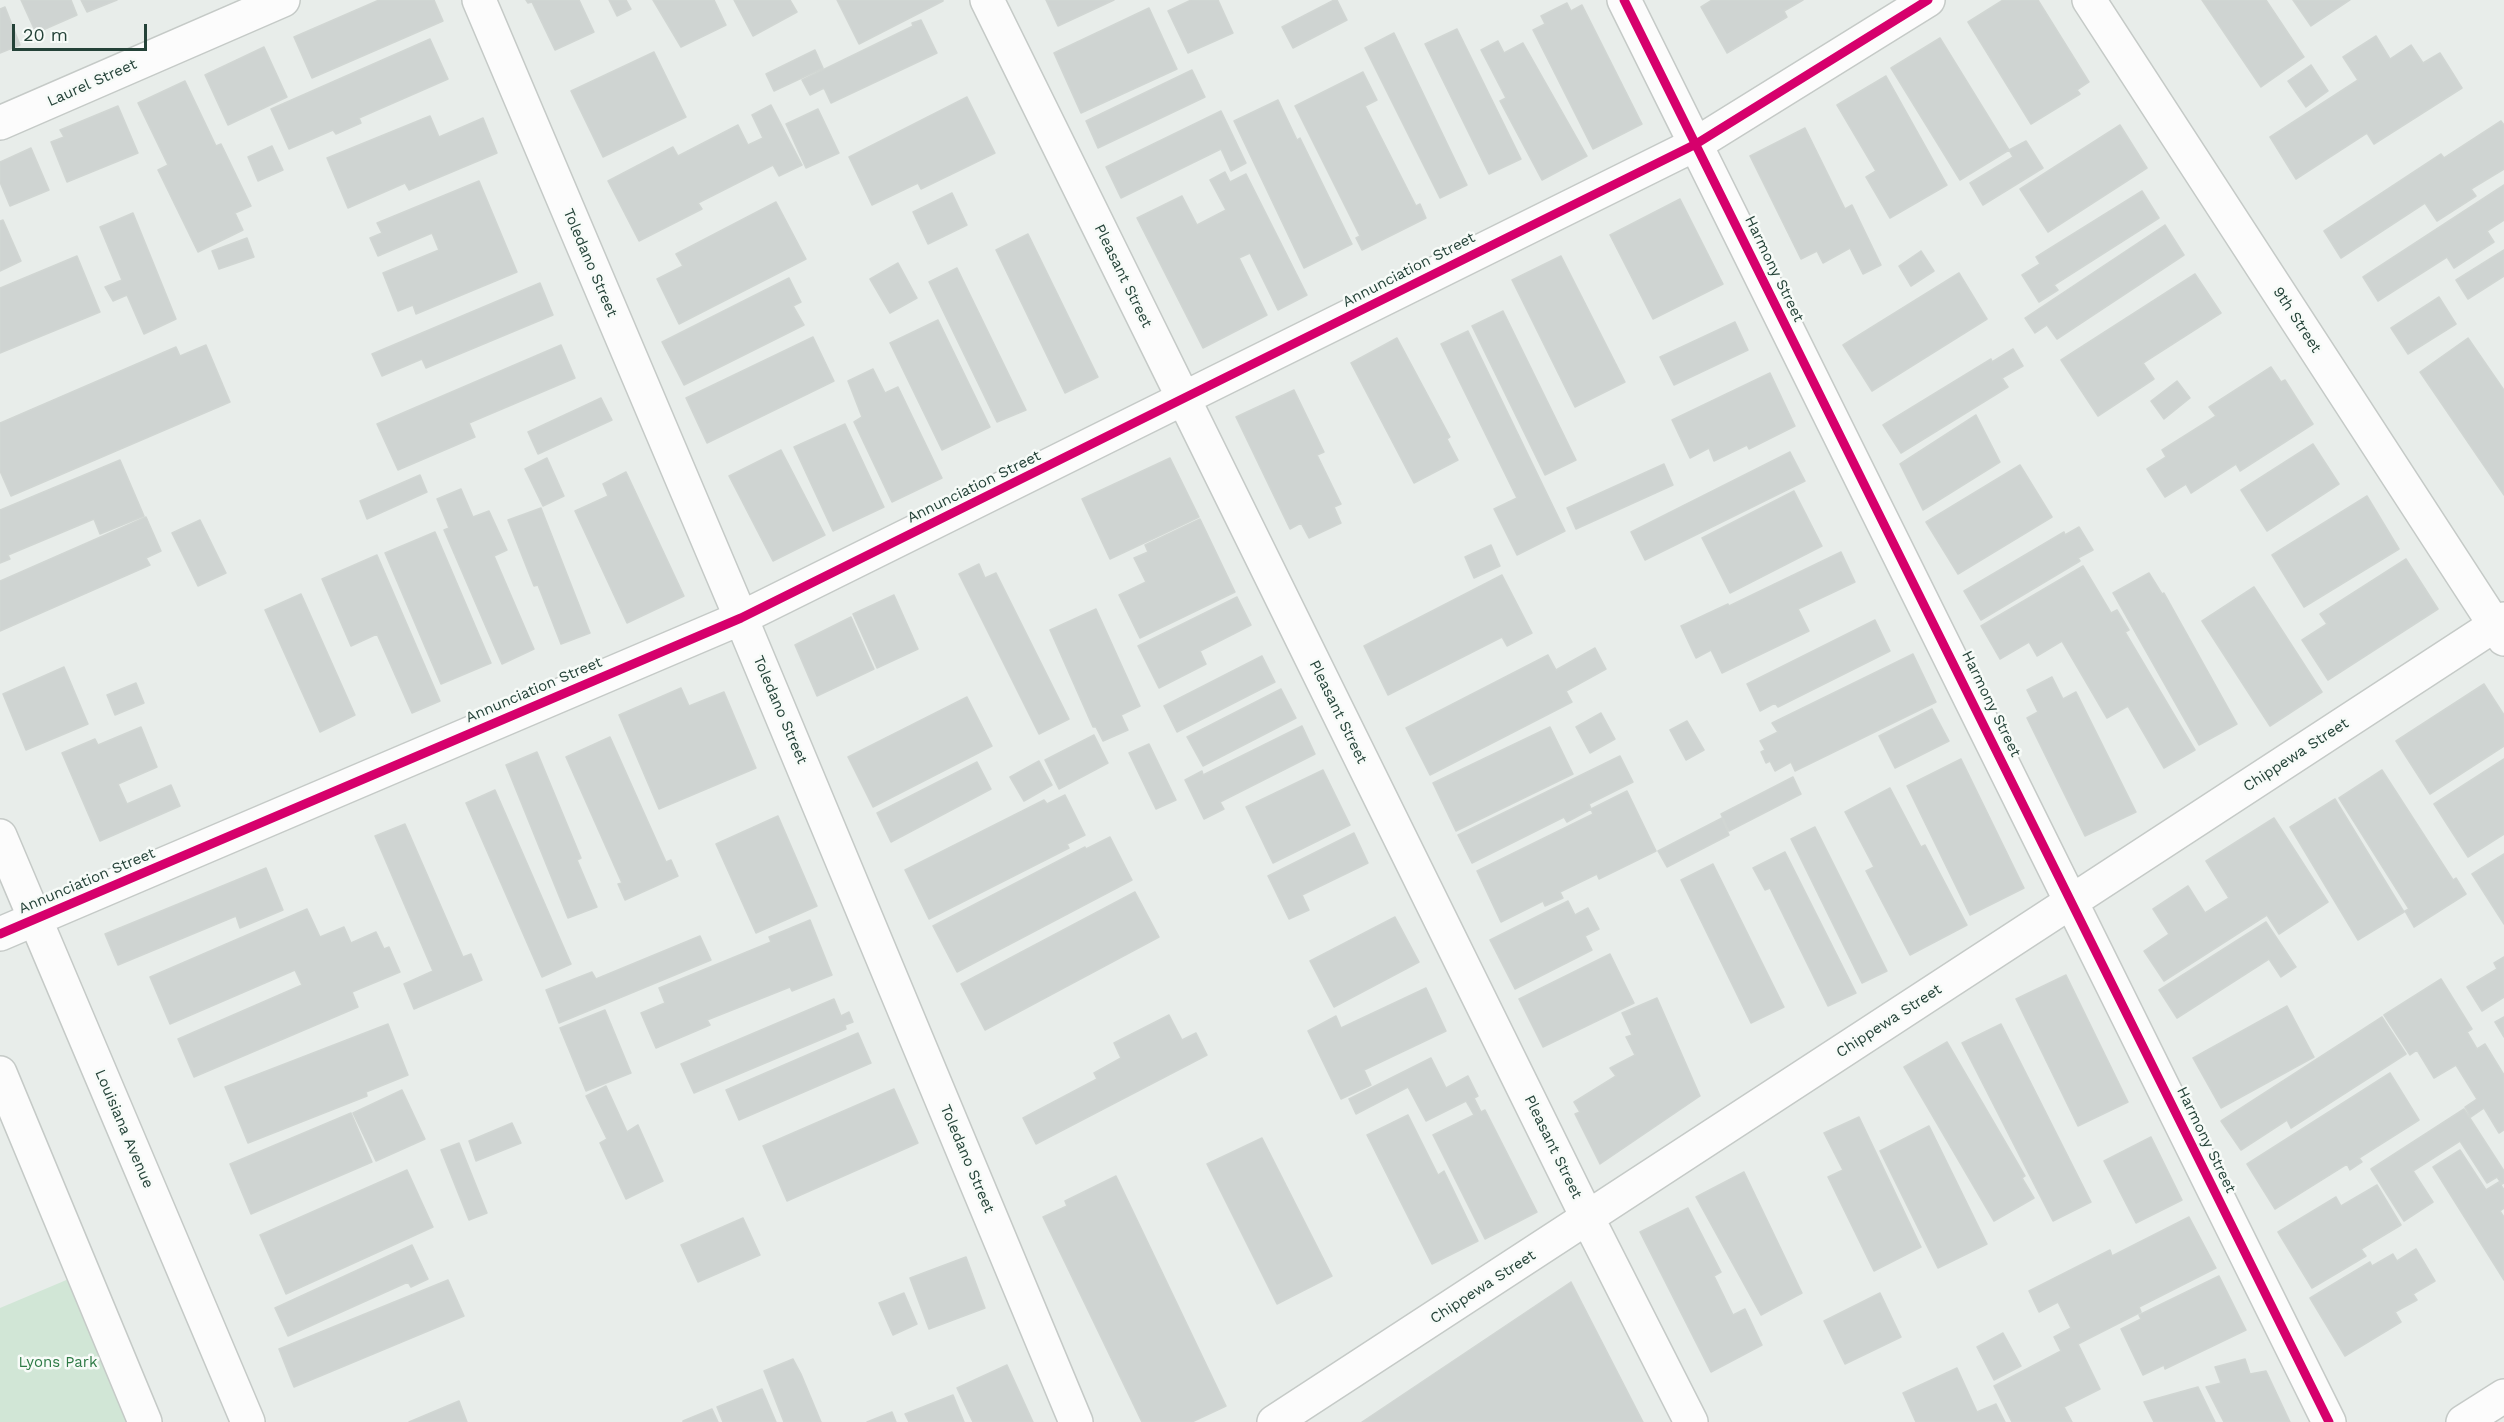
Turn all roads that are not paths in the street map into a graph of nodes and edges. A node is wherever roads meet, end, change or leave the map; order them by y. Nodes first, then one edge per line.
1 (283, 0) edge
2 (479, 0) edge
3 (987, 0) edge
4 (1624, 0) edge
5 (1929, 0) edge
6 (2089, 0) edge
7 (0, 123) edge
8 (1696, 144) junction
9 (1184, 400) junction
10 (741, 618) junction
11 (2501, 628) edge
12 (0, 837) edge
13 (2072, 901) junction
14 (35, 919) junction
15 (0, 934) edge
16 (0, 1073) edge
17 (1588, 1219) junction
18 (2504, 1396) edge
19 (145, 1422) edge
20 (248, 1422) edge
21 (1076, 1422) edge
22 (1274, 1422) edge
23 (1691, 1422) edge
24 (2329, 1422) edge
25 (2463, 1422) edge

1 - 7 street, Laurel Street
2 - 10 street, Toledano Street
3 - 9 street, Pleasant Street
4 - 8 street, Harmony Street
5 - 8 street, Annunciation Street
6 - 11 street, 9th Street
8 - 9 street, Annunciation Street
8 - 13 street, Harmony Street
9 - 10 street, Annunciation Street
9 - 17 street, Pleasant Street
10 - 14 street, Annunciation Street
10 - 21 street, Toledano Street
11 - 13 street, Chippewa Street
12 - 14 street, Louisiana Avenue
13 - 17 street, Chippewa Street
13 - 24 street, Harmony Street
14 - 15 street, Annunciation Street
14 - 20 street, Louisiana Avenue
16 - 19 street
17 - 22 street, Chippewa Street
17 - 23 street, Pleasant Street
18 - 25 street

